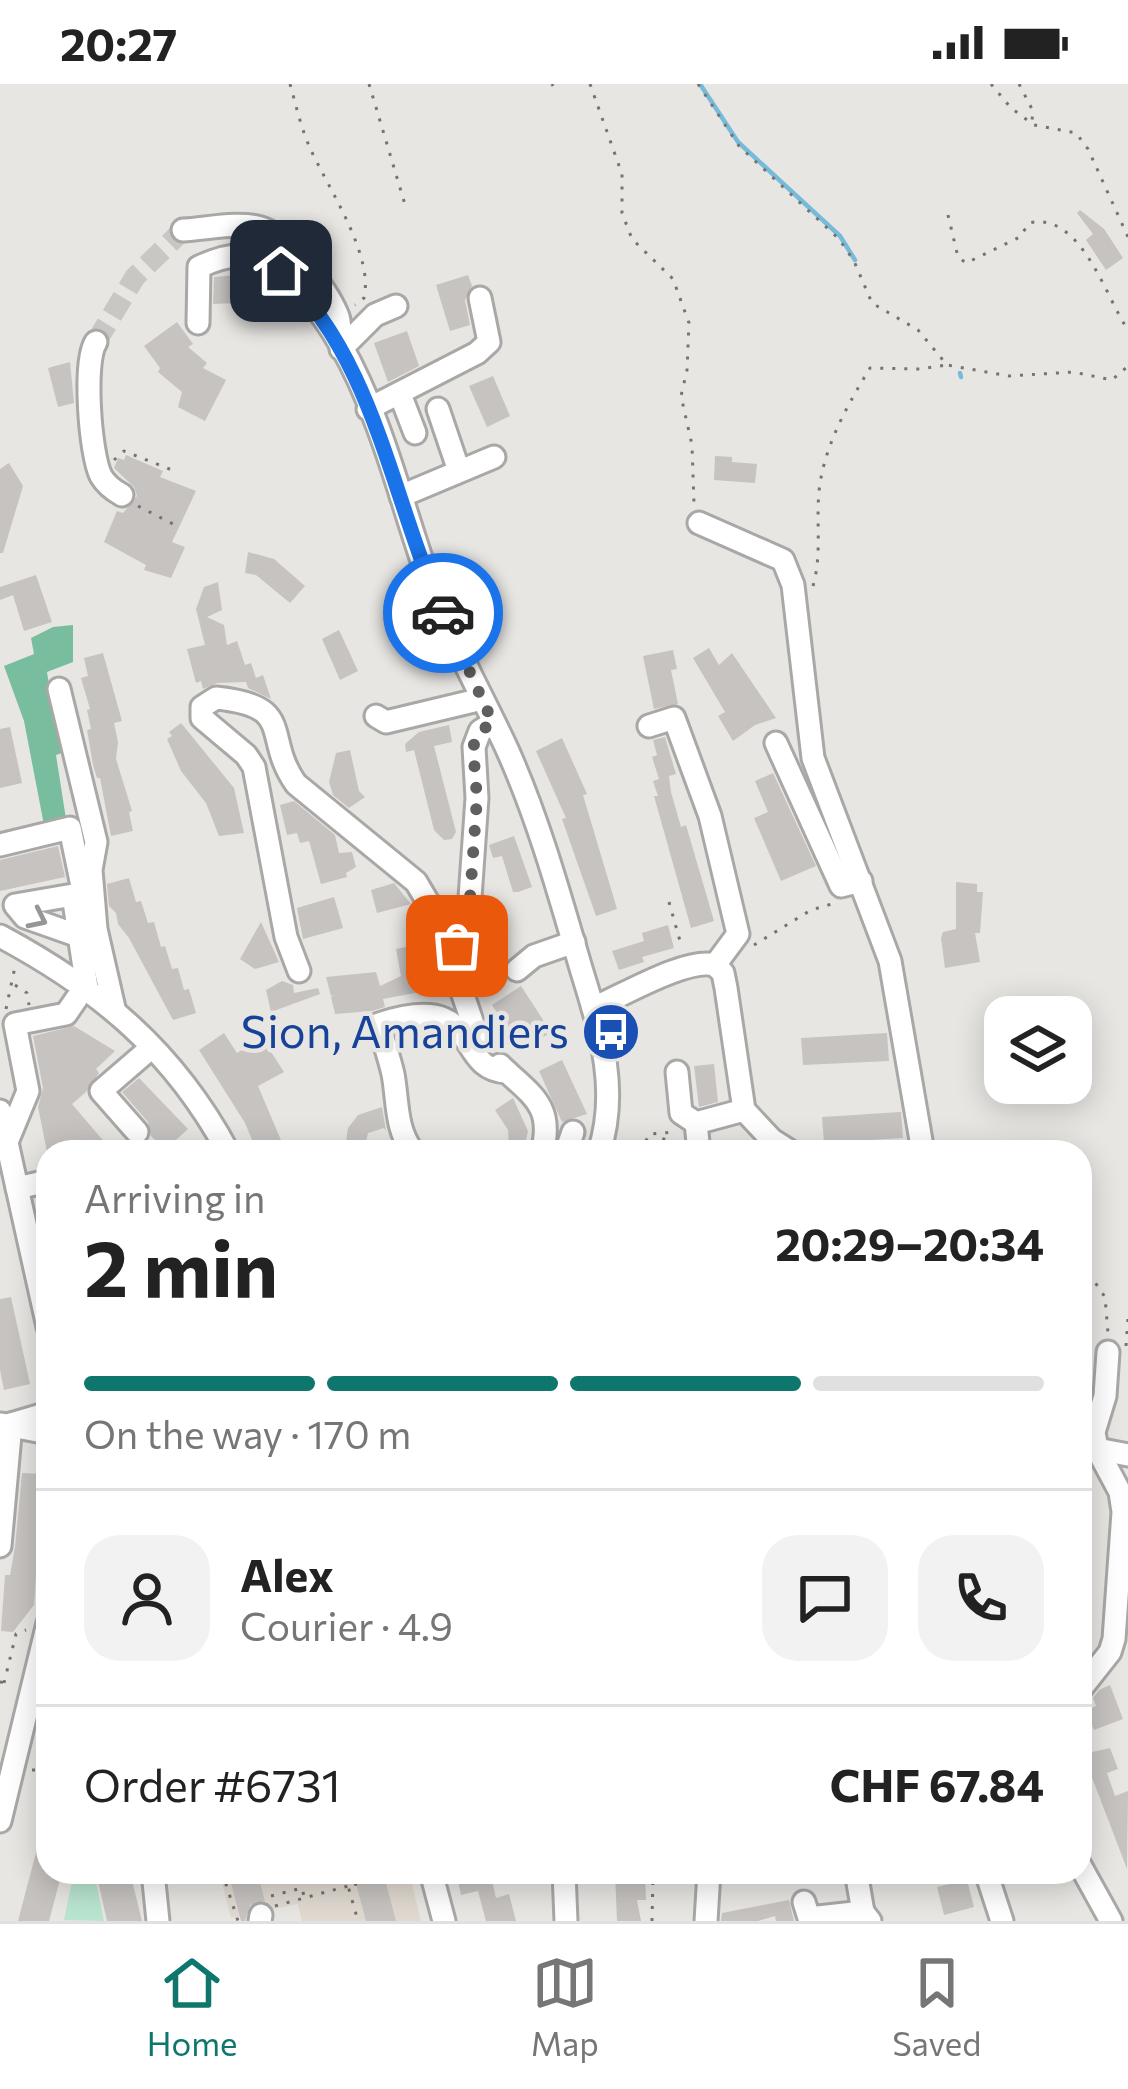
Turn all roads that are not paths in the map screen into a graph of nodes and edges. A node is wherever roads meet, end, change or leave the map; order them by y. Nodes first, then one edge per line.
1 (183, 230) tunnel mouth
2 (480, 298) dead end
3 (396, 306) dead end
4 (198, 323) dead end
5 (96, 342) tunnel mouth
6 (341, 349) junction
7 (400, 394) junction
8 (368, 409) junction
9 (438, 409) dead end
10 (416, 433) dead end
11 (494, 457) dead end
12 (459, 471) junction
13 (122, 495) road end
14 (401, 496) junction
15 (699, 523) road end
16 (58, 689) dead end
17 (482, 699) junction
18 (376, 716) dead end
19 (493, 723) junction
20 (649, 726) dead end
21 (776, 743) dead end
22 (0, 845) edge
23 (860, 880) junction
24 (460, 926) junction
25 (0, 935) edge
26 (76, 935) dead end
27 (574, 942) junction
28 (8, 960) edge
29 (715, 965) junction
30 (299, 970) dead end
31 (518, 970) dead end
32 (94, 998) junction
33 (593, 1008) junction
34 (152, 1047) junction
35 (507, 1072) junction
36 (677, 1072) dead end
37 (744, 1110) junction
38 (0, 1111) edge
39 (137, 1132) dead end
40 (697, 1135) edge
41 (220, 1140) edge
42 (404, 1140) edge
43 (543, 1140) edge
44 (603, 1140) edge
45 (772, 1140) edge
46 (921, 1140) edge
47 (7, 1142) junction
48 (36, 1187) edge
49 (18, 1191) junction
50 (36, 1272) edge
51 (1108, 1352) road end
52 (36, 1416) edge
53 (6, 1424) edge
54 (36, 1430) edge
55 (1097, 1449) junction
56 (1128, 1455) edge
57 (0, 1546) edge
58 (1114, 1639) junction
59 (1128, 1663) edge
60 (1092, 1675) edge
61 (36, 1686) edge
62 (0, 1821) edge
63 (154, 1884) edge
64 (434, 1884) edge
65 (564, 1884) edge
66 (708, 1884) edge
67 (859, 1884) edge
68 (990, 1884) edge
69 (1091, 1884) edge
70 (804, 1901) dead end
71 (867, 1916) edge
72 (158, 1921) edge
73 (444, 1921) edge
74 (566, 1921) edge
75 (706, 1921) edge
76 (1002, 1921) edge
77 (1111, 1921) edge

1 - 6 street
2 - 7 street
3 - 6 street
4 - 6 street
5 - 13 street
6 - 8 street
7 - 8 street
7 - 10 street
8 - 14 street
9 - 12 street
11 - 12 street
12 - 14 street
14 - 17 street
15 - 23 street
16 - 32 street
17 - 18 street
17 - 19 street
19 - 24 street
19 - 27 street
20 - 29 street
21 - 23 street
22 - 32 street
23 - 46 street
24 - 30 street
24 - 35 street
32 -> 25 street
26 - 32 street
27 - 31 street
27 - 33 street
28 - 32 street
29 - 33 street
29 - 37 street
32 - 34 street
32 - 47 street
33 - 44 street
34 - 39 street
34 - 41 street
35 - 42 street
35 - 43 street
36 - 40 street
37 - 40 street
37 - 45 street
38 - 47 street
47 - 49 street
48 - 49 street
49 - 50 street
51 - 55 street
52 - 53 street
53 - 54 street
53 - 57 street
55 - 56 street
55 - 58 street
58 - 59 street
58 - 60 street
61 - 62 street
63 - 72 street
64 - 73 street
65 - 74 street
66 - 75 street
67 - 71 street
68 - 76 street
69 - 77 street
70 - 71 street

